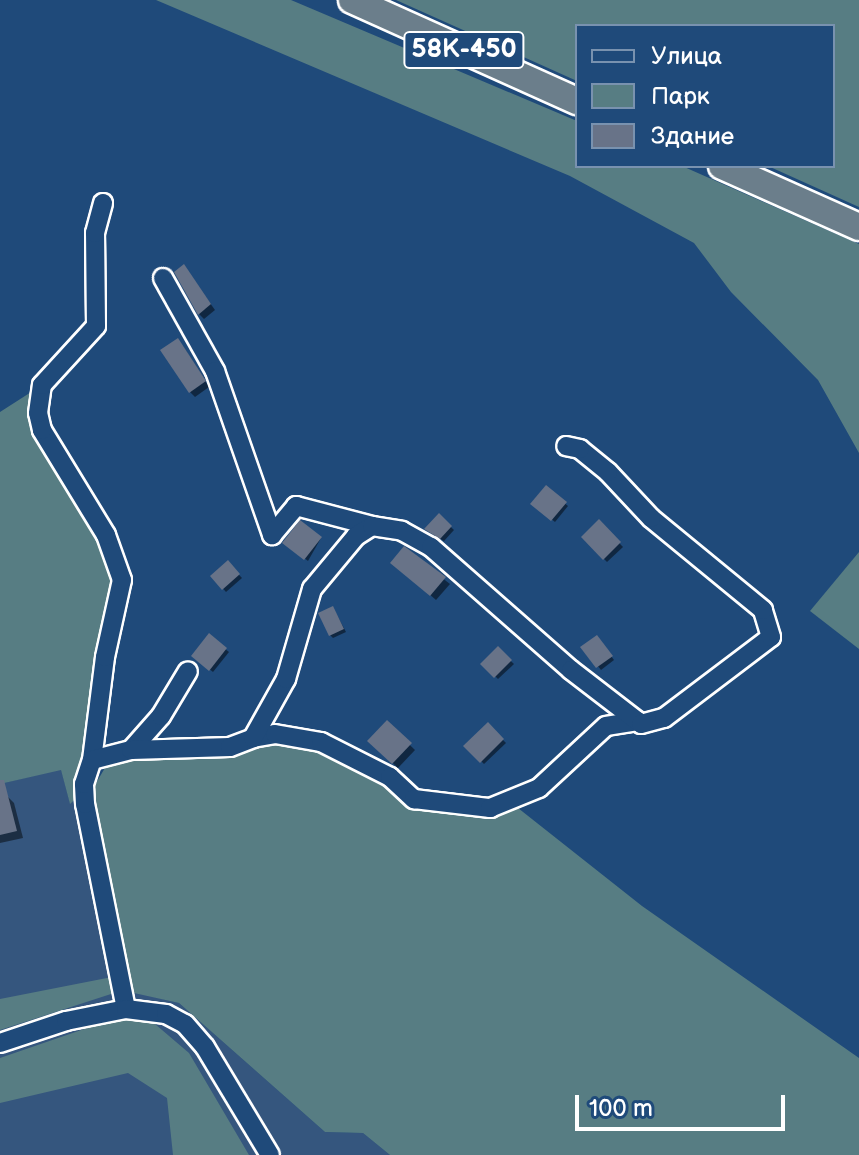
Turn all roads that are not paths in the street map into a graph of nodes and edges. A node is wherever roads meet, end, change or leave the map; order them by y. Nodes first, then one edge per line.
1 (352, 0) edge
2 (575, 100) edge
3 (726, 168) edge
4 (103, 203) dead end
5 (859, 227) edge
6 (163, 278) dead end
7 (566, 446) dead end
8 (372, 526) junction
9 (188, 671) dead end
10 (638, 721) junction
11 (253, 738) junction
12 (131, 750) junction
13 (92, 760) junction
14 (126, 1009) junction
15 (0, 1043) edge
16 (270, 1155) edge

1 - 2 highway, 58К-450
3 - 5 highway
4 - 13 street
6 - 8 street
7 - 10 street
8 - 10 street
8 - 11 street
9 - 12 street
10 - 11 street
11 - 12 street
12 - 13 street
13 - 14 street
14 - 15 street
14 - 16 street

